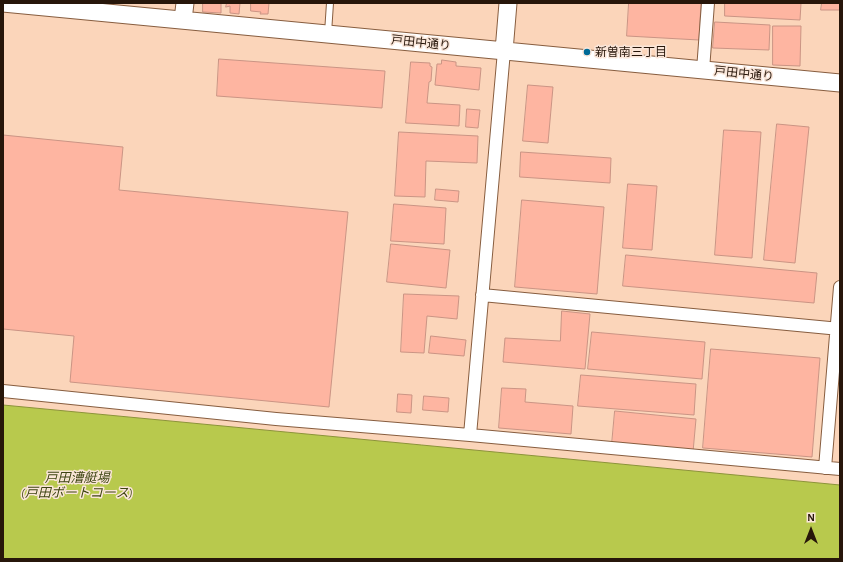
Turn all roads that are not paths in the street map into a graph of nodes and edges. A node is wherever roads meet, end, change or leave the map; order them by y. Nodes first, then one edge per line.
1 (3, 3) edge
2 (184, 3) edge
3 (330, 3) edge
4 (508, 3) edge
5 (708, 3) edge
6 (183, 20) junction
7 (328, 34) junction
8 (504, 51) junction
9 (703, 70) junction
10 (840, 83) edge
11 (840, 287) edge
12 (482, 295) junction
13 (838, 329) edge
14 (3, 391) edge
15 (470, 435) junction
16 (825, 468) junction
17 (840, 469) edge

1 - 6 street, 戸田中通り
2 - 6 street
3 - 7 lane
4 - 8 street
5 - 9 street
6 - 7 street, 戸田中通り
7 - 8 street, 戸田中通り
8 - 9 street, 戸田中通り
8 - 12 street
9 - 10 street, 戸田中通り
11 - 13 street
12 - 13 street
12 - 15 street
13 - 16 street
14 - 15 street
15 - 16 street
16 - 17 street

